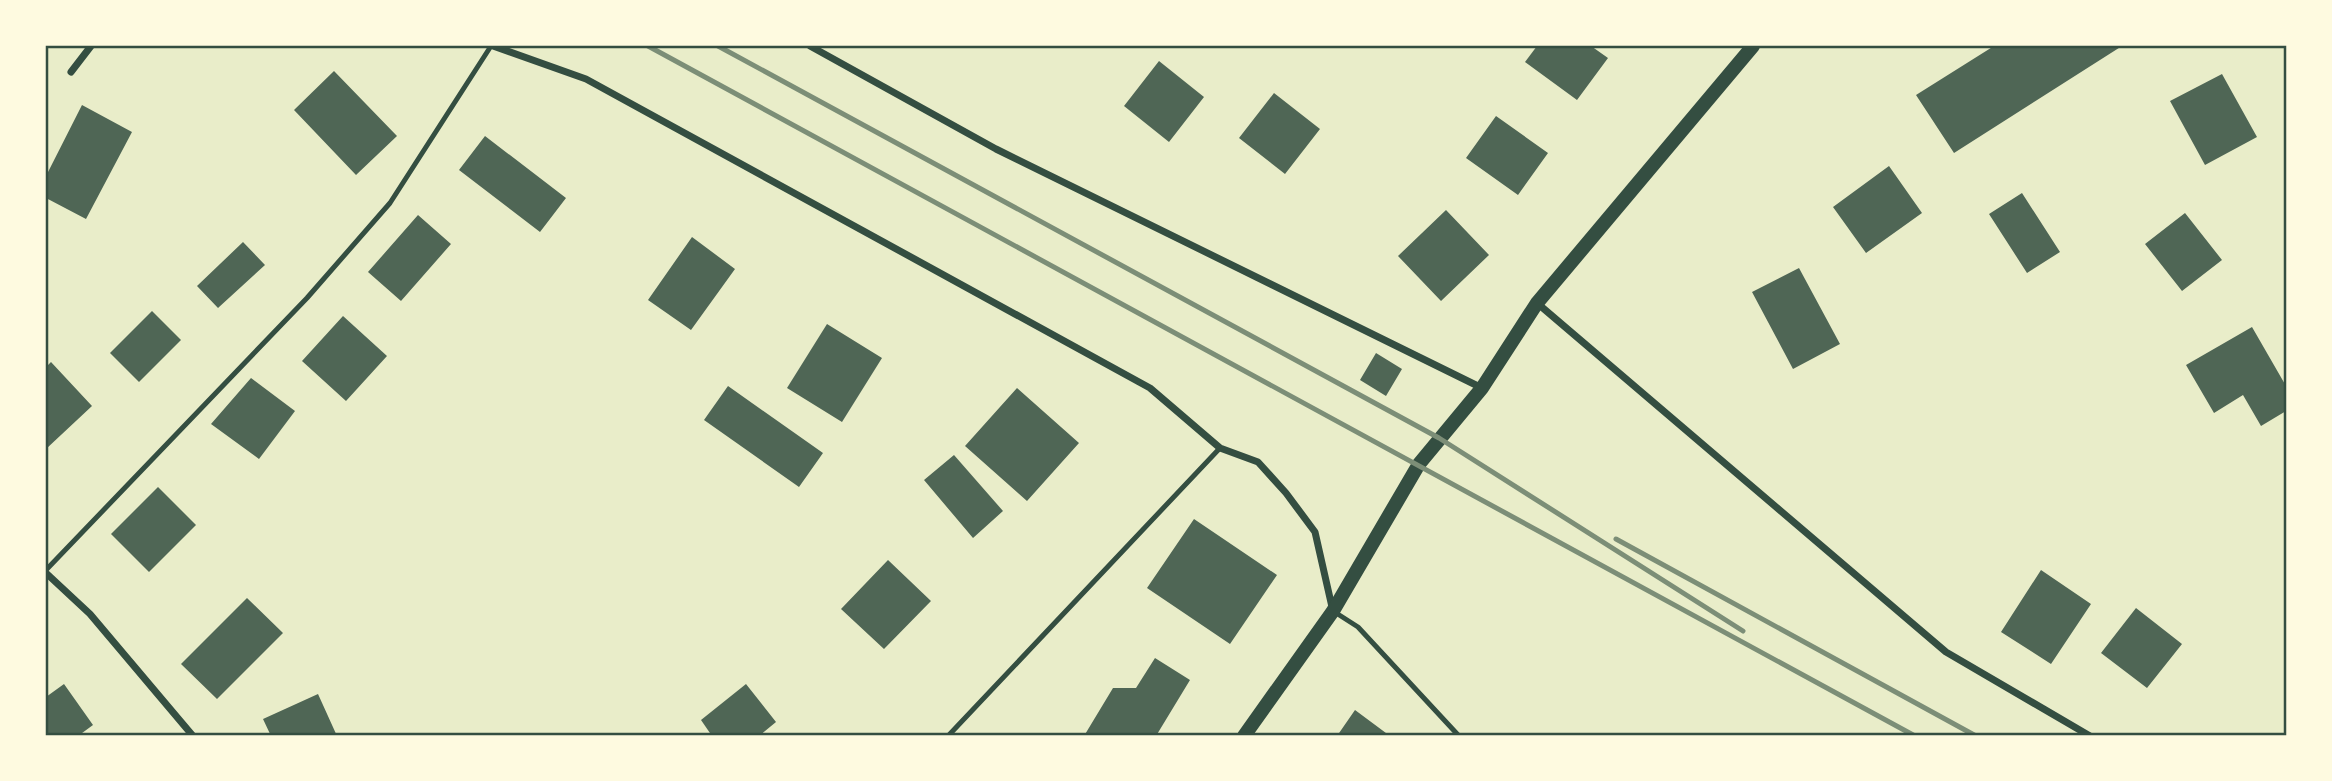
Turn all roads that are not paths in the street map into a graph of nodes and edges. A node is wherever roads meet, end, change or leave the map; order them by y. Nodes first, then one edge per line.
1 (90, 46) edge
2 (492, 46) edge
3 (810, 46) edge
4 (1753, 46) edge
5 (71, 72) dead end
6 (1537, 303) junction
7 (1482, 388) junction
8 (1220, 447) junction
9 (46, 571) edge
10 (1333, 611) junction
11 (192, 736) edge
12 (948, 736) edge
13 (1244, 736) edge
14 (1459, 736) edge
15 (2090, 736) edge

1 - 5 street
2 - 8 street
2 - 9 lane
3 - 7 street
4 - 6 main road
6 - 7 main road
6 - 15 street
7 - 10 main road
8 - 10 street
8 - 12 lane
9 - 11 street
10 - 13 main road
10 - 14 lane

